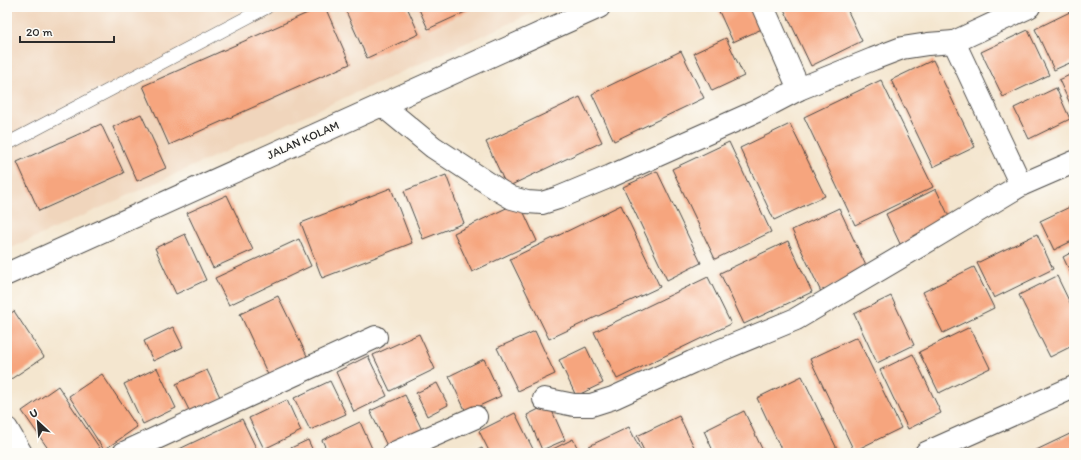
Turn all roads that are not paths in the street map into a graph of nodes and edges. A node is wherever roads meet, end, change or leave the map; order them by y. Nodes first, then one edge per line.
1 (267, 7) edge
2 (599, 7) edge
3 (763, 7) edge
4 (1029, 7) edge
5 (954, 42) junction
6 (800, 89) junction
7 (382, 105) junction
8 (7, 144) edge
9 (1074, 162) edge
10 (1021, 185) junction
11 (7, 274) edge
12 (376, 337) dead end
13 (1074, 387) edge
14 (544, 399) dead end
15 (476, 416) dead end
16 (7, 429) edge
17 (22, 453) edge
18 (124, 453) edge
19 (394, 453) edge
20 (926, 453) edge

1 - 8 lane
2 - 7 street, JALAN KOLAM
3 - 6 street
4 - 5 street
5 - 6 street
5 - 10 street
6 - 7 street
7 - 11 street, JALAN KOLAM
9 - 10 street
10 - 14 street
12 - 18 street
13 - 20 street
15 - 19 street
16 - 17 street

